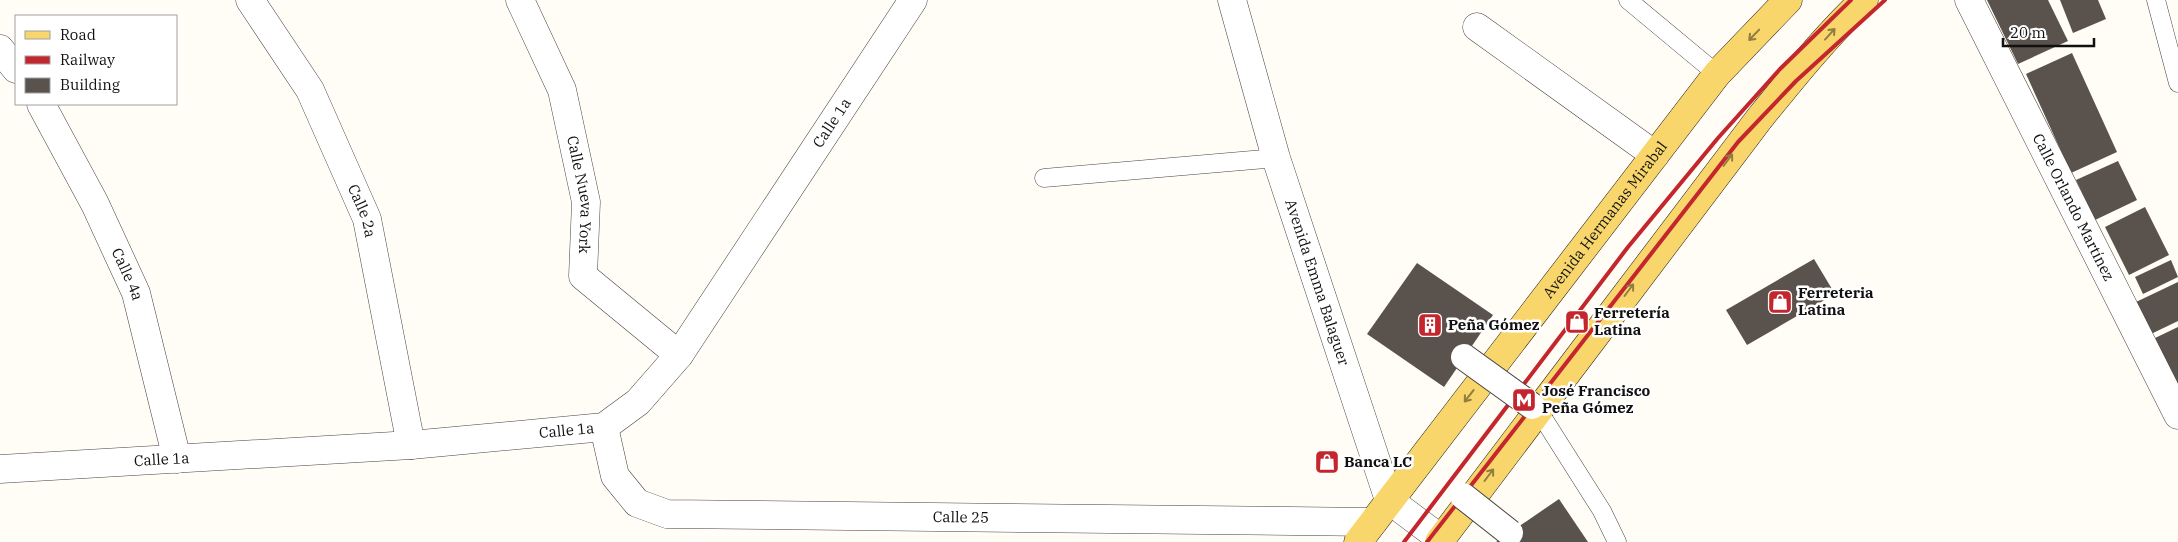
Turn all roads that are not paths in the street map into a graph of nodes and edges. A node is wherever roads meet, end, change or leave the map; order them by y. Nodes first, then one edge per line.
1 (250, 0) edge
2 (520, 0) edge
3 (913, 0) edge
4 (1232, 0) edge
5 (1628, 0) edge
6 (1788, 0) edge
7 (1864, 0) edge
8 (1969, 0) edge
9 (2156, 0) edge
10 (1477, 27) dead end
11 (0, 49) edge
12 (15, 68) edge
13 (1717, 74) junction
14 (2178, 83) edge
15 (42, 105) edge
16 (1655, 156) junction
17 (1276, 158) junction
18 (1044, 178) dead end
19 (679, 355) junction
20 (1464, 357) dead end
21 (1535, 408) junction
22 (2178, 415) edge
23 (604, 427) junction
24 (411, 445) junction
25 (176, 459) junction
26 (0, 469) edge
27 (1463, 496) dead end
28 (1389, 500) junction
29 (1365, 532) edge
30 (1510, 533) dead end
31 (1440, 540) edge
32 (1617, 542) edge

1 - 24 street, Calle 2a
2 - 19 street, Calle Nueva York
3 - 19 street, Calle 1a
4 - 17 street, Avenida Emma Balaguer
5 - 13 lane
6 -> 13 main road, Avenida Hermanas Mirabal
21 -> 7 main road
8 - 22 street, Calle Orlando Martínez
9 - 14 lane
10 - 16 street
11 - 12 street
13 - 16 main road, Avenida Hermanas Mirabal
15 - 25 street, Calle 4a
16 -> 28 main road, Avenida Hermanas Mirabal
17 - 18 lane
17 - 28 street, Avenida Emma Balaguer
19 - 23 street, Calle 1a
20 - 21 street, bridge
31 -> 21 main road
21 - 32 lane
23 - 24 street, Calle 1a
23 - 29 street, Calle 25
24 - 25 street, Calle 1a
25 - 26 street, Calle 1a
27 - 30 street, bridge
28 - 29 main road, Avenida Hermanas Mirabal
28 - 31 street

